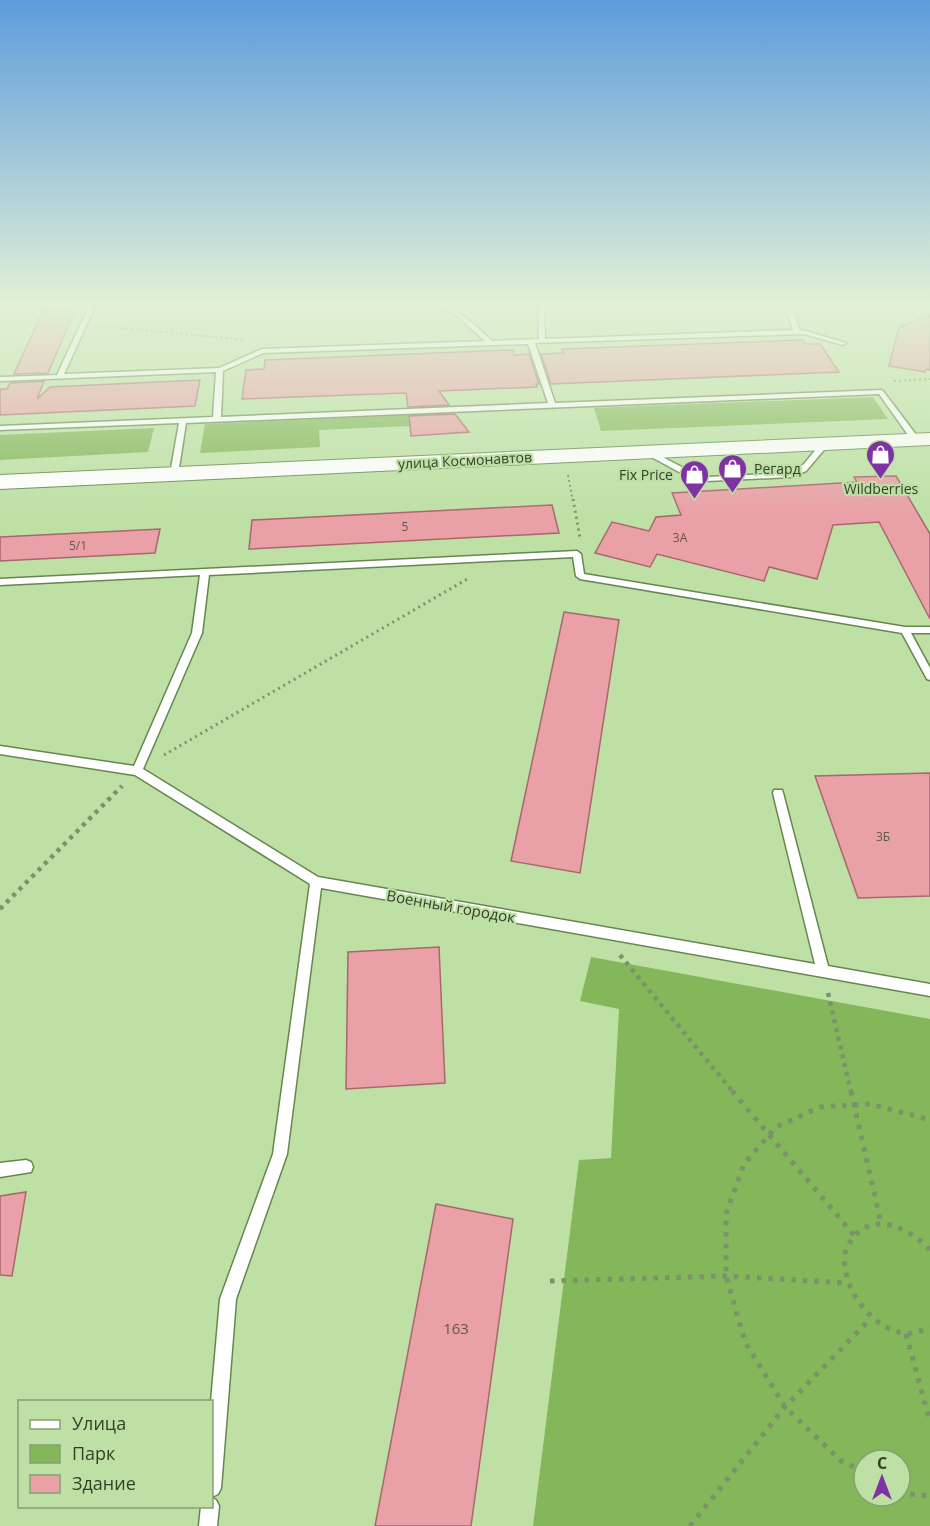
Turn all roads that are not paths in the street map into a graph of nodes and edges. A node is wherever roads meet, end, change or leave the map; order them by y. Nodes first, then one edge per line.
1 (61, 373) edge
2 (134, 373) edge
3 (220, 373) edge
4 (542, 373) edge
5 (60, 376) junction
6 (0, 379) edge
7 (552, 404) junction
8 (217, 419) junction
9 (183, 420) junction
10 (0, 428) edge
11 (923, 439) edge
12 (825, 444) junction
13 (645, 452) junction
14 (174, 474) junction
15 (0, 482) edge
16 (205, 572) junction
17 (0, 582) edge
18 (905, 630) junction
19 (930, 630) edge
20 (930, 677) edge
21 (0, 750) edge
22 (137, 771) junction
23 (778, 793) dead end
24 (316, 882) junction
25 (824, 971) junction
26 (930, 990) edge
27 (26, 1167) dead end
28 (0, 1170) edge
29 (213, 1476) edge
30 (210, 1508) edge
31 (208, 1526) edge

1 - 5 lane
2 - 5 lane
3 - 8 lane
4 - 7 lane
5 - 6 lane
7 - 8 lane
7 - 11 lane
8 - 9 lane
9 - 10 lane
9 - 14 lane
11 - 12 main road, улица Космонавтов
12 - 13 main road, улица Космонавтов
12 - 13 lane
13 - 14 main road, улица Космонавтов
14 - 15 main road, улица Космонавтов
16 - 17 lane
16 - 18 lane
16 - 22 lane
18 - 19 lane
18 - 20 lane
21 - 22 lane, Военный городок
22 - 24 lane, Военный городок
23 - 25 lane
24 - 25 lane, Военный городок
24 - 29 lane
25 - 26 lane, Военный городок
27 - 28 lane
30 - 31 lane

